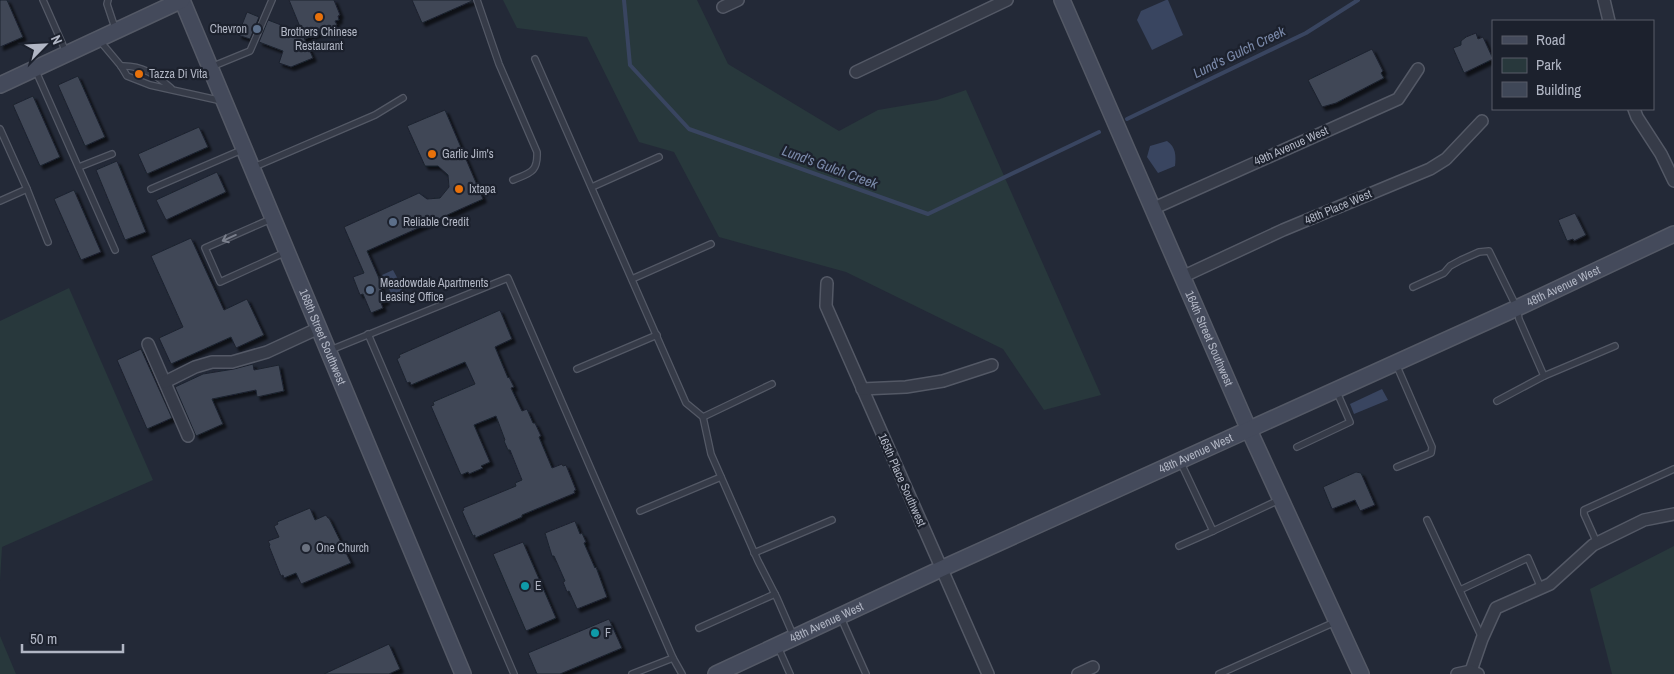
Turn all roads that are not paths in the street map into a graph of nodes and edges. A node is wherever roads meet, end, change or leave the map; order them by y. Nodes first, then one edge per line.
1 (43, 0) edge
2 (108, 0) edge
3 (182, 0) edge
4 (272, 0) edge
5 (477, 0) edge
6 (738, 0) edge
7 (1007, 0) edge
8 (1062, 0) edge
9 (1604, 0) edge
10 (723, 7) dead end
11 (1609, 20) edge
12 (116, 31) junction
13 (99, 39) junction
14 (67, 54) junction
15 (535, 59) dead end
16 (121, 66) junction
17 (210, 68) junction
18 (35, 69) junction
19 (1418, 69) dead end
20 (856, 72) dead end
21 (0, 85) edge
22 (173, 90) junction
23 (404, 98) dead end
24 (224, 101) junction
25 (1634, 110) edge
26 (1482, 121) dead end
27 (0, 129) edge
28 (244, 149) junction
29 (112, 154) dead end
30 (659, 158) dead end
31 (78, 168) junction
32 (252, 168) junction
33 (513, 180) dead end
34 (1674, 181) edge
35 (592, 187) junction
36 (27, 189) junction
37 (150, 189) dead end
38 (0, 201) edge
39 (1152, 209) junction
40 (273, 218) junction
41 (1674, 234) edge
42 (48, 242) dead end
43 (711, 244) dead end
44 (115, 250) dead end
45 (287, 252) junction
46 (1182, 277) junction
47 (632, 280) junction
48 (827, 283) dead end
49 (1413, 287) dead end
50 (1517, 308) junction
51 (319, 328) junction
52 (368, 334) junction
53 (657, 335) junction
54 (148, 344) dead end
55 (1615, 346) dead end
56 (328, 350) junction
57 (1395, 362) junction
58 (992, 365) dead end
59 (577, 369) dead end
60 (1544, 376) junction
61 (165, 382) junction
62 (772, 384) dead end
63 (862, 389) junction
64 (1336, 390) junction
65 (1497, 401) dead end
66 (703, 417) junction
67 (1249, 430) junction
68 (188, 436) dead end
69 (1297, 447) dead end
70 (1180, 461) junction
71 (1397, 468) dead end
72 (1674, 469) edge
73 (721, 477) junction
74 (1281, 499) junction
75 (640, 511) dead end
76 (1674, 514) edge
77 (832, 520) dead end
78 (1427, 520) dead end
79 (1213, 531) junction
80 (1597, 543) junction
81 (1179, 546) dead end
82 (754, 553) junction
83 (943, 568) junction
84 (1541, 588) junction
85 (1460, 590) junction
86 (775, 594) junction
87 (840, 616) junction
88 (1337, 622) junction
89 (699, 628) dead end
90 (794, 637) junction
91 (1482, 639) junction
92 (777, 645) junction
93 (673, 658) junction
94 (1093, 667) dead end
95 (1475, 673) edge
96 (463, 674) edge
97 (514, 674) edge
98 (632, 674) edge
99 (682, 674) edge
100 (716, 674) edge
101 (790, 674) edge
102 (866, 674) edge
103 (988, 674) edge
104 (1078, 674) edge
105 (1219, 674) edge
106 (1361, 674) edge
107 (1457, 674) edge

1 - 14 lane
2 - 12 lane
3 - 12 street
3 - 17 street, 168th Street Southwest
4 - 17 lane
5 - 33 lane
6 - 10 street
7 - 20 street
8 - 39 street, 164th Street Southwest
9 - 11 street
12 - 13 street
13 - 14 street
13 - 16 lane
14 - 18 street
15 - 35 lane
16 - 22 lane
16 - 22 lane
17 - 24 street, 168th Street Southwest
18 - 21 street
18 - 31 lane
19 - 39 street, 49th Avenue West
22 - 24 lane
23 - 32 lane
24 - 28 street, 168th Street Southwest
25 - 34 street
26 - 46 street, 48th Place West
27 - 36 lane
28 - 32 street, 168th Street Southwest
28 - 37 lane
29 - 31 lane
30 - 35 lane
31 - 44 lane
32 - 40 street, 168th Street Southwest
35 - 47 lane
36 - 38 lane
36 - 42 lane
39 - 46 street, 164th Street Southwest
40 - 45 street, 168th Street Southwest
40 -> 45 lane
41 - 50 street, 48th Avenue West
43 - 47 lane
45 - 51 street, 168th Street Southwest
46 - 67 street, 164th Street Southwest
47 - 53 lane
48 - 63 street, 165th Place Southwest
49 - 50 lane
50 - 57 street, 48th Avenue West
50 - 60 lane
51 - 56 street, 168th Street Southwest
51 - 61 street
52 - 56 lane
52 - 93 lane
52 - 97 lane
53 - 59 lane
53 - 66 lane
54 - 61 street
55 - 60 lane
56 - 96 street, 168th Street Southwest
57 - 64 street, 48th Avenue West
57 - 71 lane
58 - 63 street
60 - 65 lane
61 - 68 street
62 - 66 lane
63 - 83 street, 165th Place Southwest
64 - 67 street, 48th Avenue West
64 - 69 lane
66 - 73 lane
67 - 70 street, 48th Avenue West
67 - 74 street, 164th Street Southwest
70 - 79 lane
70 - 83 street, 48th Avenue West
72 - 80 lane
73 - 75 lane
73 - 82 lane
74 - 79 lane
74 - 88 street, 164th Street Southwest
76 - 80 street
77 - 82 lane
78 - 85 lane
79 - 81 lane
80 - 84 street
82 - 86 lane
83 - 87 street, 48th Avenue West
83 - 103 street, 165th Place Southwest
84 - 85 lane
84 - 91 street
85 - 91 lane
86 - 89 lane
86 - 90 lane
87 - 90 street, 48th Avenue West
87 - 102 lane
88 - 105 lane
88 - 106 street, 164th Street Southwest
90 - 92 street, 48th Avenue West
91 - 95 street
92 - 100 street, 48th Avenue West
92 - 101 lane
93 - 98 lane
93 - 99 lane
94 - 104 street
95 - 107 street

